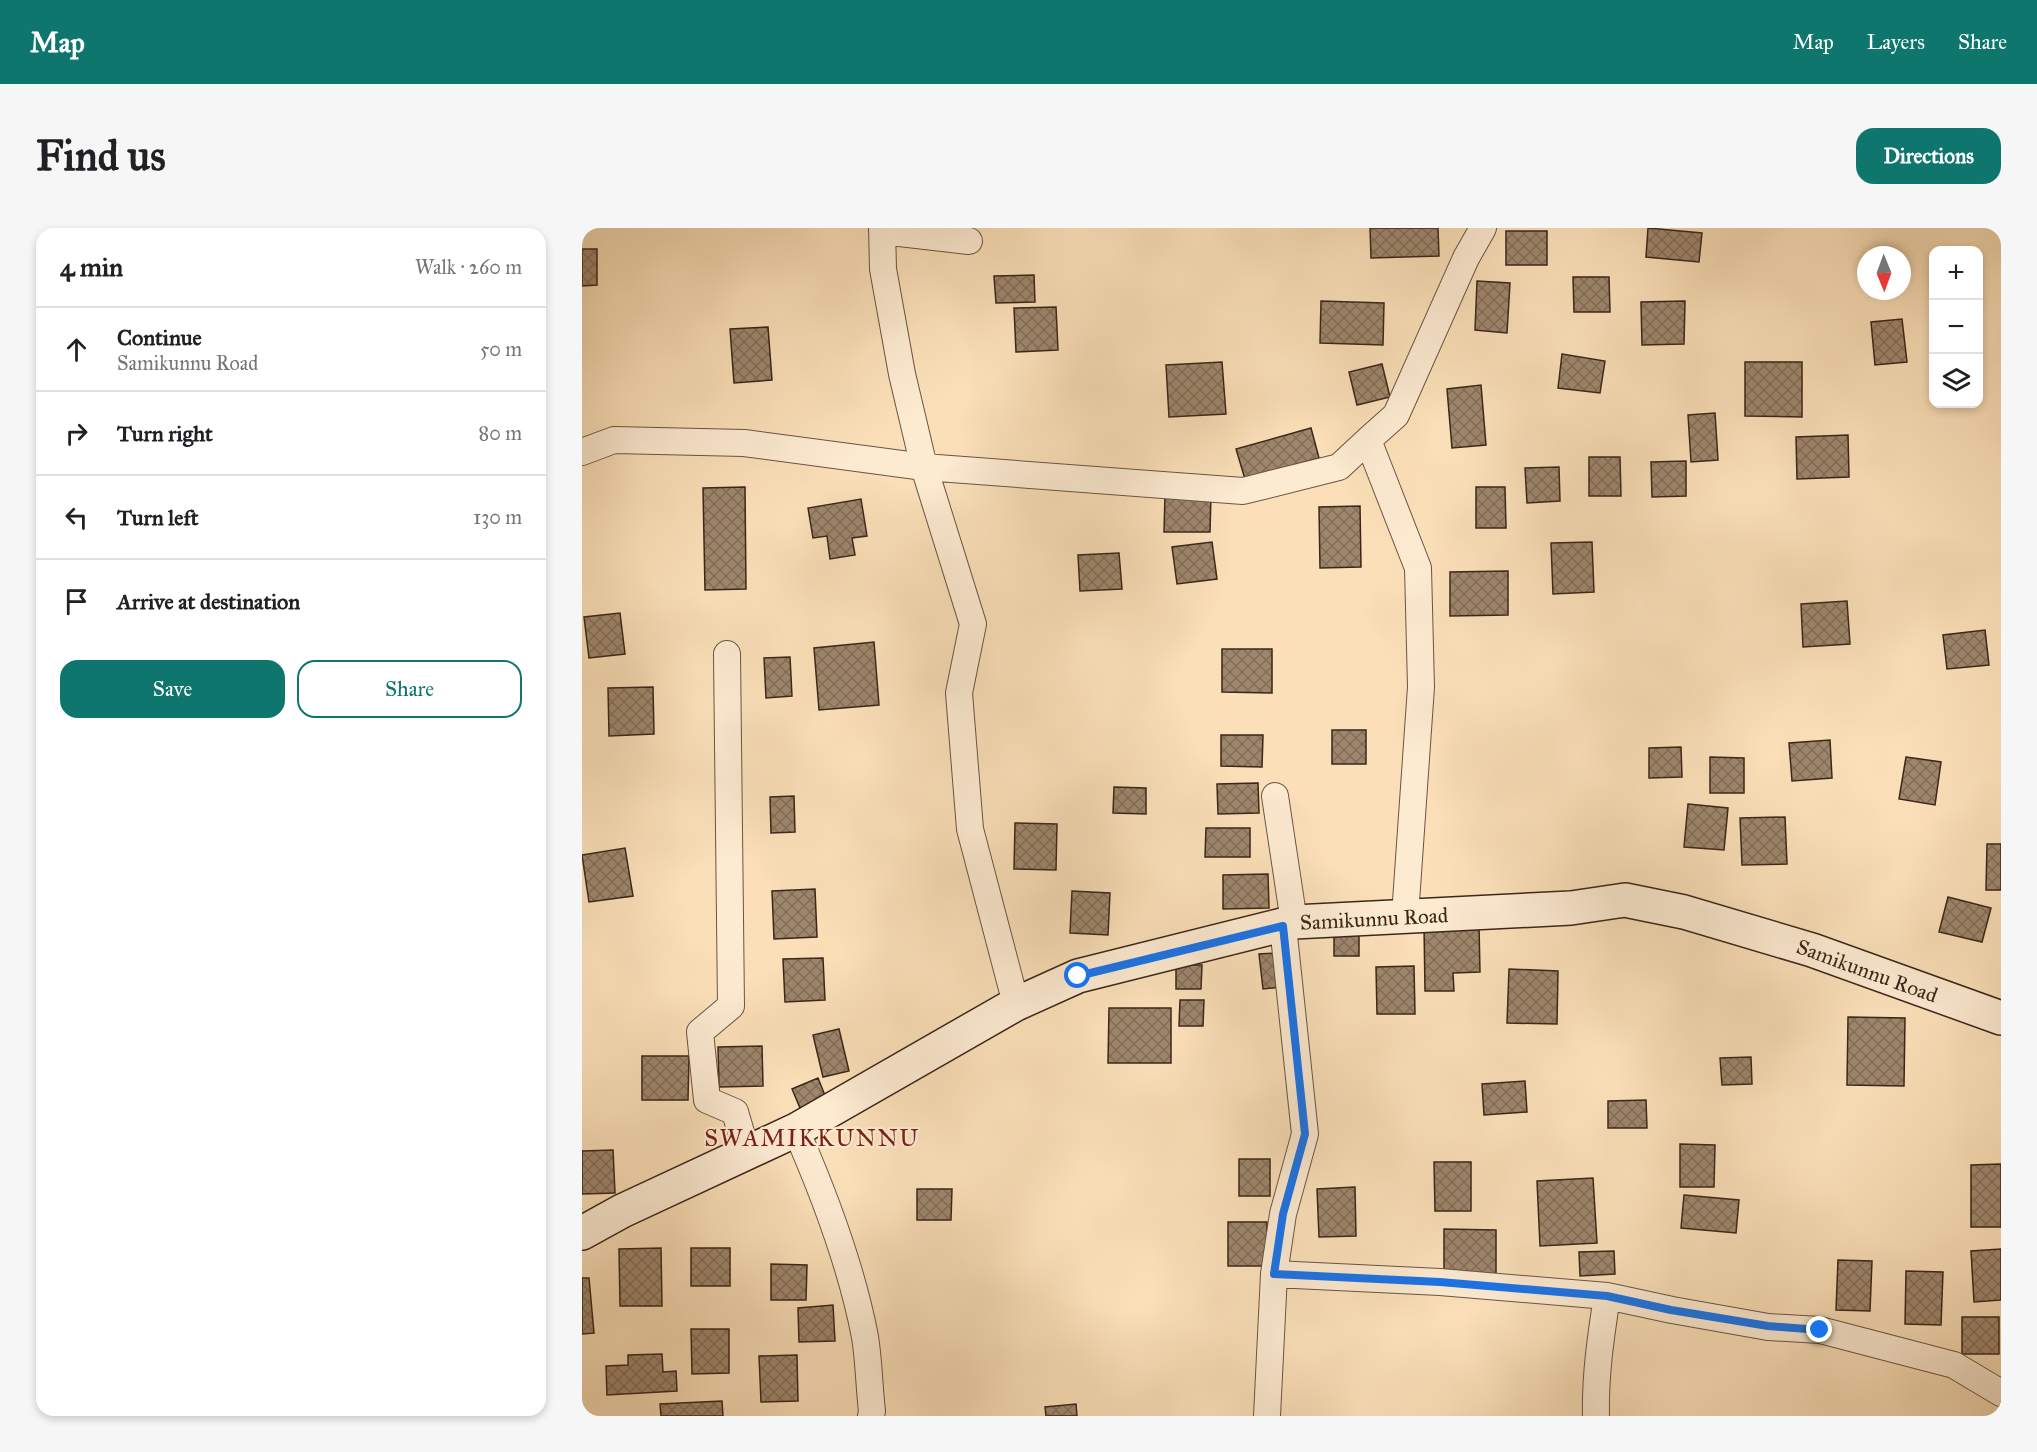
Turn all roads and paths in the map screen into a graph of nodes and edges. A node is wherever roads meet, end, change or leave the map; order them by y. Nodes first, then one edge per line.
1 (1483, 228) edge
2 (882, 229) edge
3 (969, 241) dead end
4 (1368, 440) junction
5 (582, 452) edge
6 (924, 467) junction
7 (727, 654) dead end
8 (1275, 796) dead end
9 (1405, 916) junction
10 (1289, 924) junction
11 (1016, 1005) junction
12 (2001, 1018) edge
13 (796, 1130) junction
14 (747, 1153) junction
15 (582, 1233) edge
16 (1274, 1274) junction
17 (1607, 1296) junction
18 (2001, 1393) edge
19 (871, 1416) edge
20 (1267, 1416) edge
21 (1596, 1416) edge

1 - 4 street
2 - 3 street
2 - 6 street
4 - 6 street
4 - 9 street
5 - 6 street
6 - 11 street
7 - 14 street
8 - 10 street
9 - 10 main road, Samikunnu Road
9 - 12 main road, Samikunnu Road
10 - 11 main road, Samikunnu Road
10 - 16 street
11 - 13 main road, Samikunnu Road
13 - 14 main road, Samikunnu Road
13 - 19 street
14 - 15 main road, Samikunnu Road
16 - 17 street
16 - 20 street
17 - 18 street
17 - 21 street

